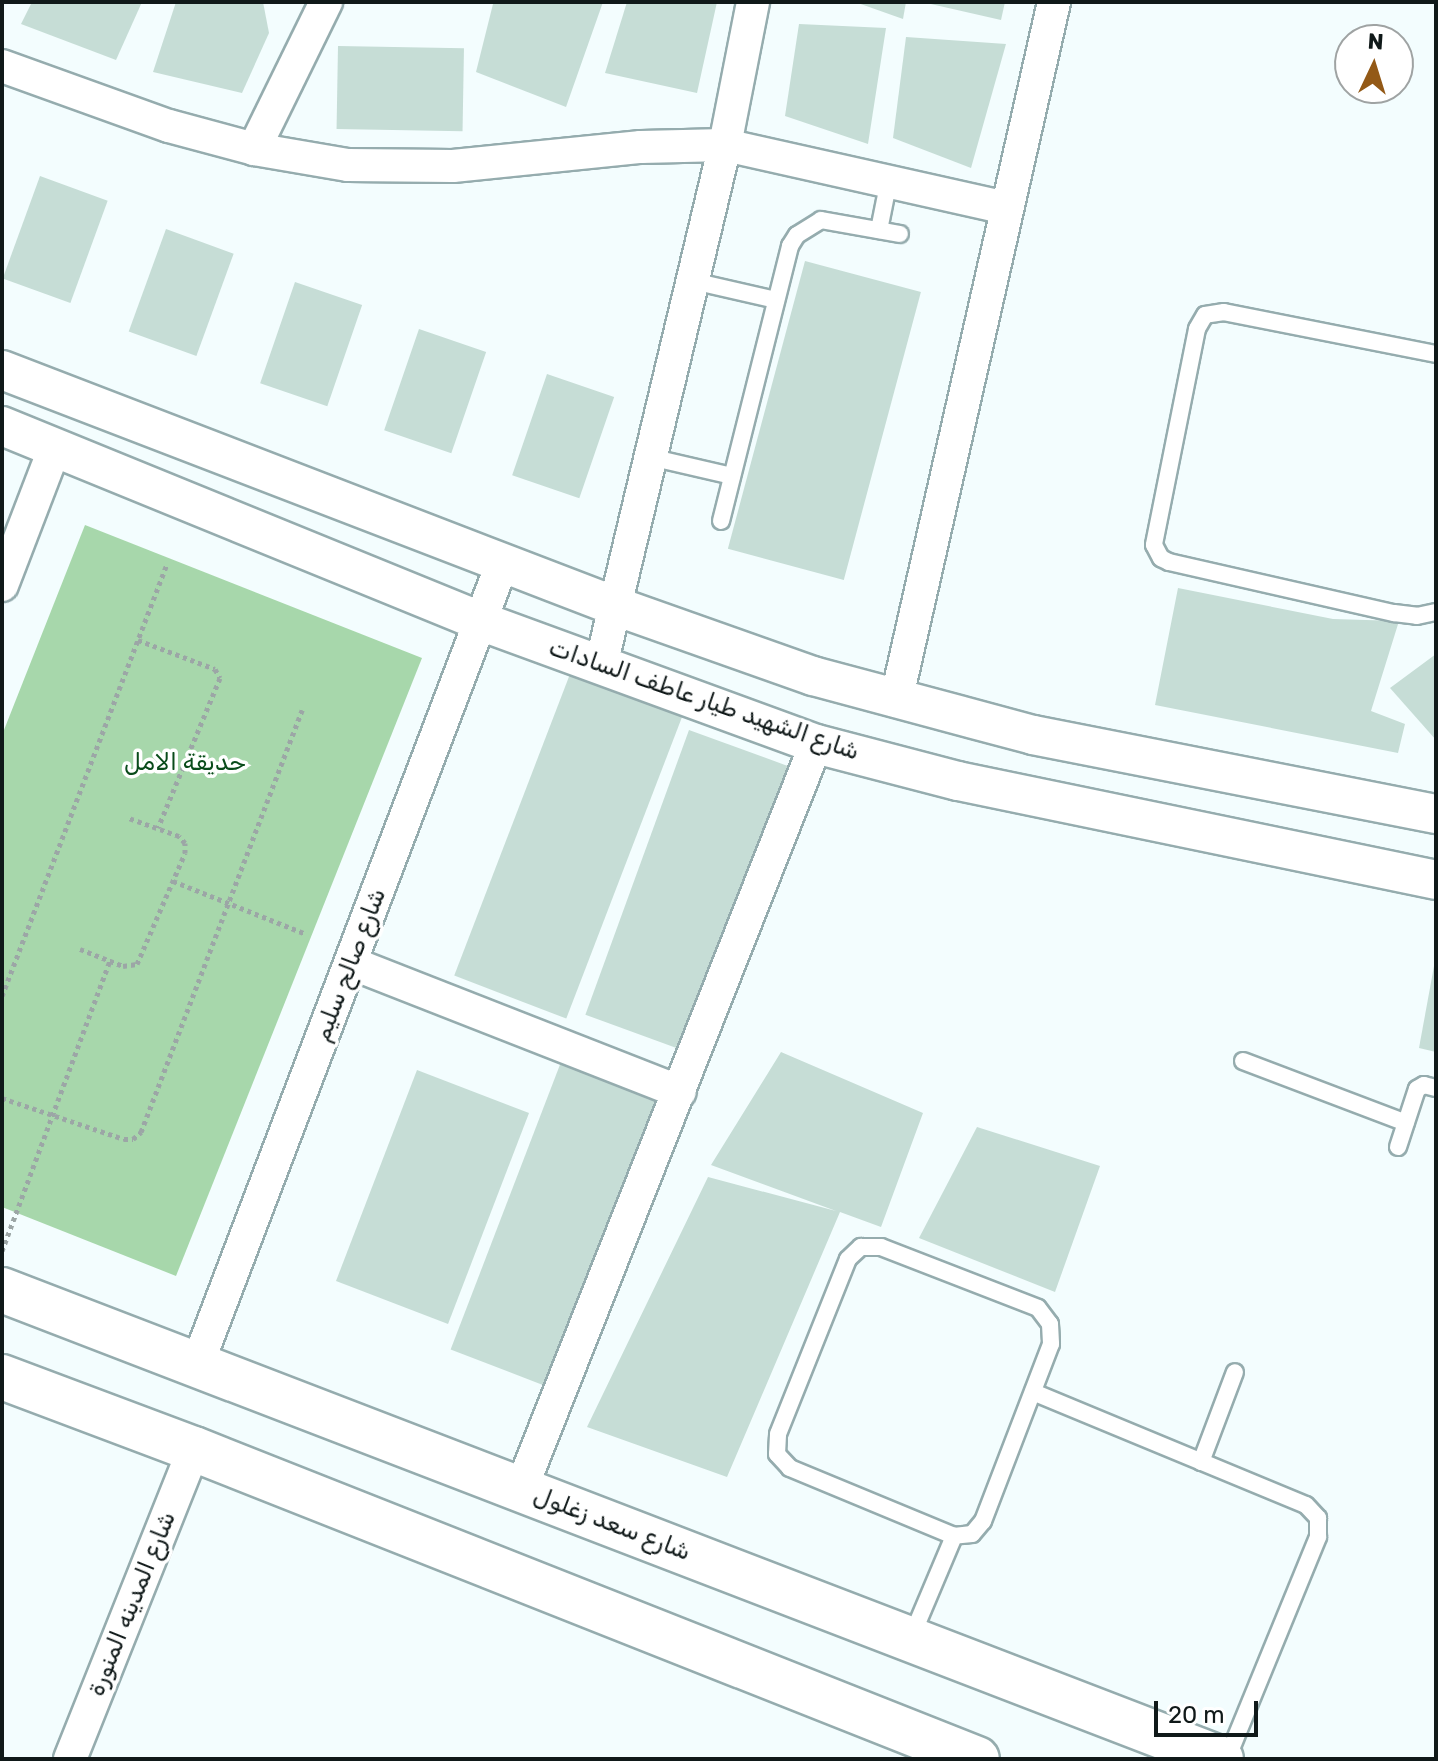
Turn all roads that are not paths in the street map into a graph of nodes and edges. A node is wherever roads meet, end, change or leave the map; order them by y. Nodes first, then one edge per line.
1 (326, 2) edge
2 (753, 2) edge
3 (1054, 2) edge
4 (2, 66) edge
5 (725, 145) junction
6 (254, 149) junction
7 (889, 180) junction
8 (1007, 208) junction
9 (879, 230) junction
10 (900, 234) dead end
11 (693, 281) junction
12 (776, 300) junction
13 (1436, 354) edge
14 (2, 370) edge
15 (74, 398) junction
16 (2, 426) edge
17 (55, 447) junction
18 (650, 457) junction
19 (732, 476) junction
20 (721, 521) dead end
21 (502, 564) junction
22 (2, 585) edge
23 (615, 606) junction
24 (1436, 612) edge
25 (480, 621) junction
26 (601, 665) junction
27 (896, 701) junction
28 (816, 744) junction
29 (1436, 814) edge
30 (1436, 880) edge
31 (351, 963) junction
32 (1243, 1061) dead end
33 (1436, 1088) edge
34 (680, 1092) junction
35 (1406, 1123) junction
36 (1398, 1147) dead end
37 (2, 1290) edge
38 (197, 1365) junction
39 (1235, 1372) dead end
40 (2, 1377) edge
41 (1033, 1392) junction
42 (194, 1449) junction
43 (1201, 1462) junction
44 (521, 1489) junction
45 (954, 1536) junction
46 (910, 1639) junction
47 (71, 1759) edge
48 (977, 1759) edge
49 (1224, 1759) edge

1 - 6 street
2 - 5 street
3 - 8 street
4 - 6 street
5 - 6 street
5 - 7 street
5 - 11 street
7 - 8 street
7 - 9 lane
8 - 27 street
9 - 10 lane
9 - 12 lane
11 - 12 lane
11 - 18 street
12 - 19 lane
13 - 24 lane
14 - 15 street
15 - 17 street
15 - 21 street
16 - 17 street, شارع الشهيد طيار عاطف السادات
17 - 22 street
17 - 25 street, شارع الشهيد طيار عاطف السادات
18 - 19 lane
18 - 23 street
19 - 20 lane
21 - 23 street
21 - 25 street, شارع صالح سليم
23 - 26 street
23 - 27 street
25 - 26 street, شارع الشهيد طيار عاطف السادات
25 - 31 street, شارع صالح سليم
26 - 28 street, شارع الشهيد طيار عاطف السادات
27 - 29 street
28 - 30 street, شارع الشهيد طيار عاطف السادات
28 - 34 street
31 - 34 street
31 - 38 street, شارع صالح سليم
32 - 35 lane
33 - 35 lane
34 - 44 street
35 - 36 lane
37 - 38 main road, شارع سعد زغلول
38 - 44 main road, شارع سعد زغلول
39 - 43 lane
40 - 42 main road
41 - 43 lane
41 - 45 lane
41 - 45 lane
42 - 47 street, شارع المدينه المنورة
42 - 48 main road
43 - 49 lane
44 - 46 main road, شارع سعد زغلول
45 - 46 lane
46 - 49 main road, شارع سعد زغلول

